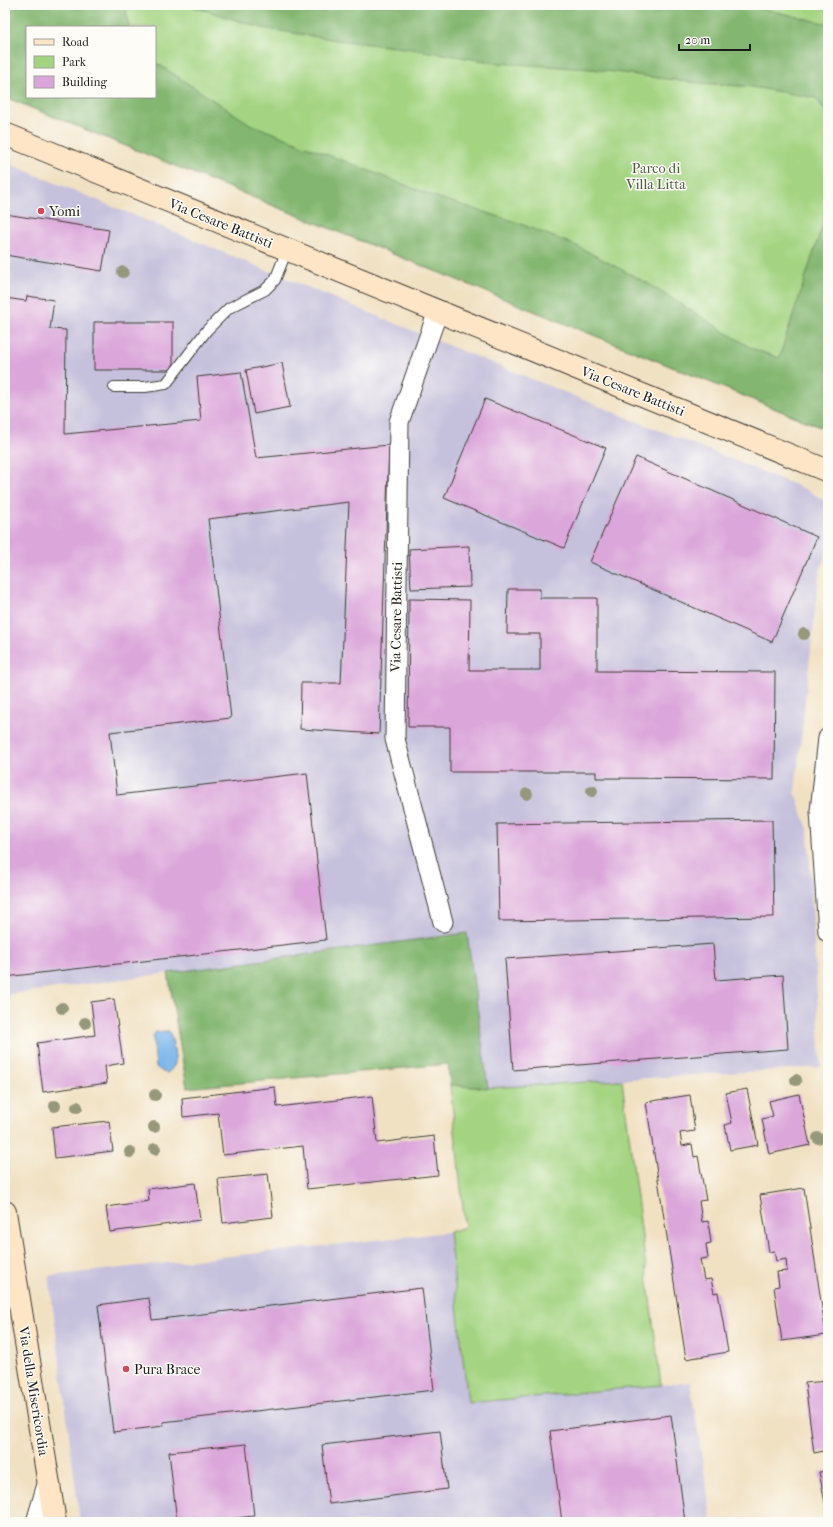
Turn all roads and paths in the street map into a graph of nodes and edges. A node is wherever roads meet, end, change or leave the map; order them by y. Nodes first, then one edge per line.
1 (5, 134) edge
2 (287, 250) junction
3 (438, 311) junction
4 (114, 388) dead end
5 (828, 471) edge
6 (828, 738) edge
7 (442, 922) dead end
8 (828, 932) edge
9 (5, 1212) edge
10 (48, 1478) junction
11 (36, 1522) edge
12 (55, 1522) edge

1 - 2 main road, Via Cesare Battisti
2 - 3 main road, Via Cesare Battisti
2 - 4 lane
3 - 5 main road, Via Cesare Battisti
3 - 7 street, Via Cesare Battisti
6 - 8 street
9 - 10 main road, Via della Misericordia
10 - 11 street
10 - 12 main road, Via della Misericordia

